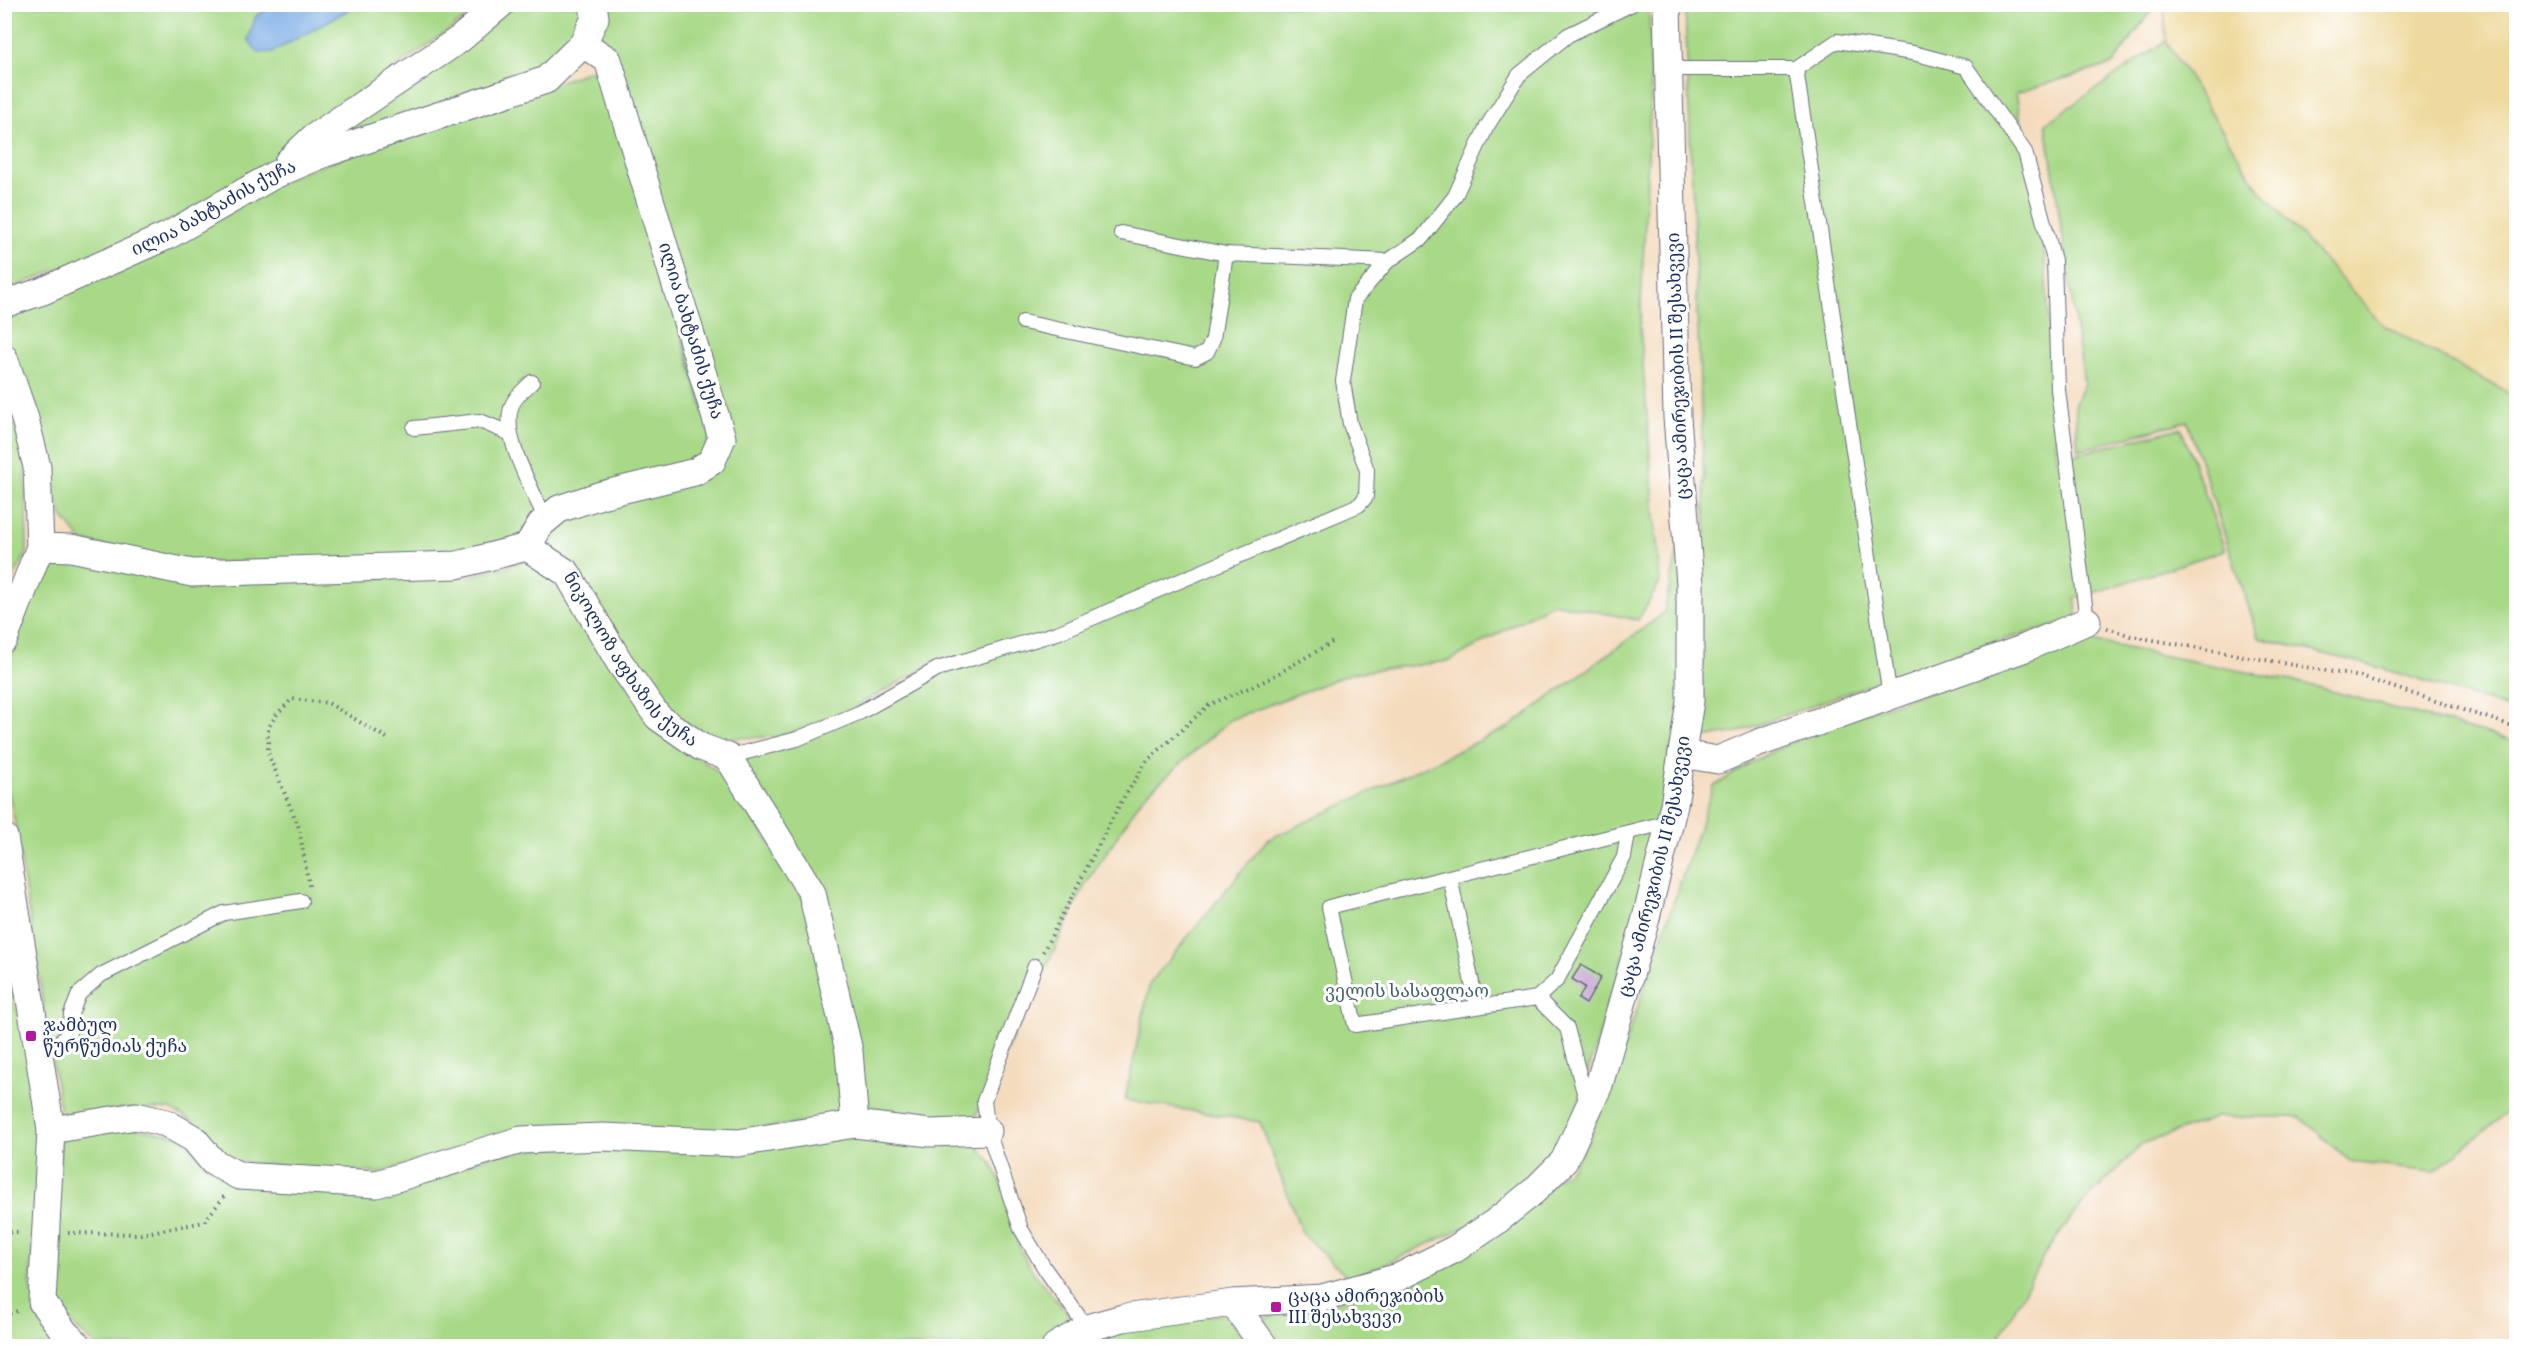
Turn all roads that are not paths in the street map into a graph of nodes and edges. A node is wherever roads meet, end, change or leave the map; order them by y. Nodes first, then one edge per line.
1 (501, 4) edge
2 (593, 4) edge
3 (1632, 4) edge
4 (1667, 4) edge
5 (583, 44) junction
6 (1670, 69) junction
7 (1796, 69) junction
8 (273, 175) junction
9 (1121, 232) dead end
10 (1226, 254) junction
11 (1388, 261) junction
12 (4, 304) edge
13 (1023, 322) dead end
14 (4, 358) edge
15 (532, 382) dead end
16 (414, 428) dead end
17 (511, 434) junction
18 (546, 520) junction
19 (40, 547) junction
20 (527, 547) junction
21 (2086, 621) joint
22 (4, 639) edge
23 (1890, 697) junction
24 (1682, 754) junction
25 (728, 757) junction
26 (1670, 822) junction
27 (1628, 833) junction
28 (4, 837) edge
29 (1450, 877) junction
30 (301, 901) road end
31 (1035, 966) road end
32 (1537, 998) junction
33 (1477, 1007) junction
34 (37, 1051) junction
35 (1588, 1108) junction
36 (855, 1124) junction
37 (51, 1130) junction
38 (988, 1131) junction
39 (1233, 1303) junction
40 (1087, 1328) junction
41 (79, 1347) edge
42 (1056, 1347) edge
43 (1264, 1347) edge

1 - 8 street
2 - 5 street, ილია ბახტაძის ქუჩა
3 - 11 lane
4 - 6 street, ცაცა ამირეჯიბის II შესახვევი
5 - 8 street, ილია ბახტაძის ქუჩა
5 - 18 street, ილია ბახტაძის ქუჩა
6 - 7 lane
6 - 24 street, ცაცა ამირეჯიბის II შესახვევი
7 - 21 lane
7 - 23 lane
8 - 12 street, ილია ბახტაძის ქუჩა
9 - 10 lane
10 - 11 lane
10 - 13 lane
11 - 25 lane
14 - 19 street
15 - 17 lane
16 - 17 lane
17 - 18 lane
18 - 20 street, ილია ბახტაძის ქუჩა
19 - 20 street
19 - 22 street
20 - 25 street, ნიკოლოზ აფხაზის ქუჩა
21 - 23 street
23 - 24 street
24 - 26 street, ცაცა ამირეჯიბის II შესახვევი
25 - 36 street
26 - 27 lane
26 - 35 street, ცაცა ამირეჯიბის II შესახვევი
27 - 29 lane
27 - 32 lane
28 - 34 street
29 - 33 lane
29 - 33 lane
30 - 34 lane
31 - 38 lane
32 - 33 lane
32 - 35 lane
34 - 37 street
35 - 39 street, ცაცა ამირეჯიბის II შესახვევი
36 - 37 street
36 - 38 street
37 - 41 street
38 - 40 lane
39 - 40 street, ცაცა ამირეჯიბის II შესახვევი
39 - 43 street
40 - 42 street, ცაცა ამირეჯიბის II შესახვევი

